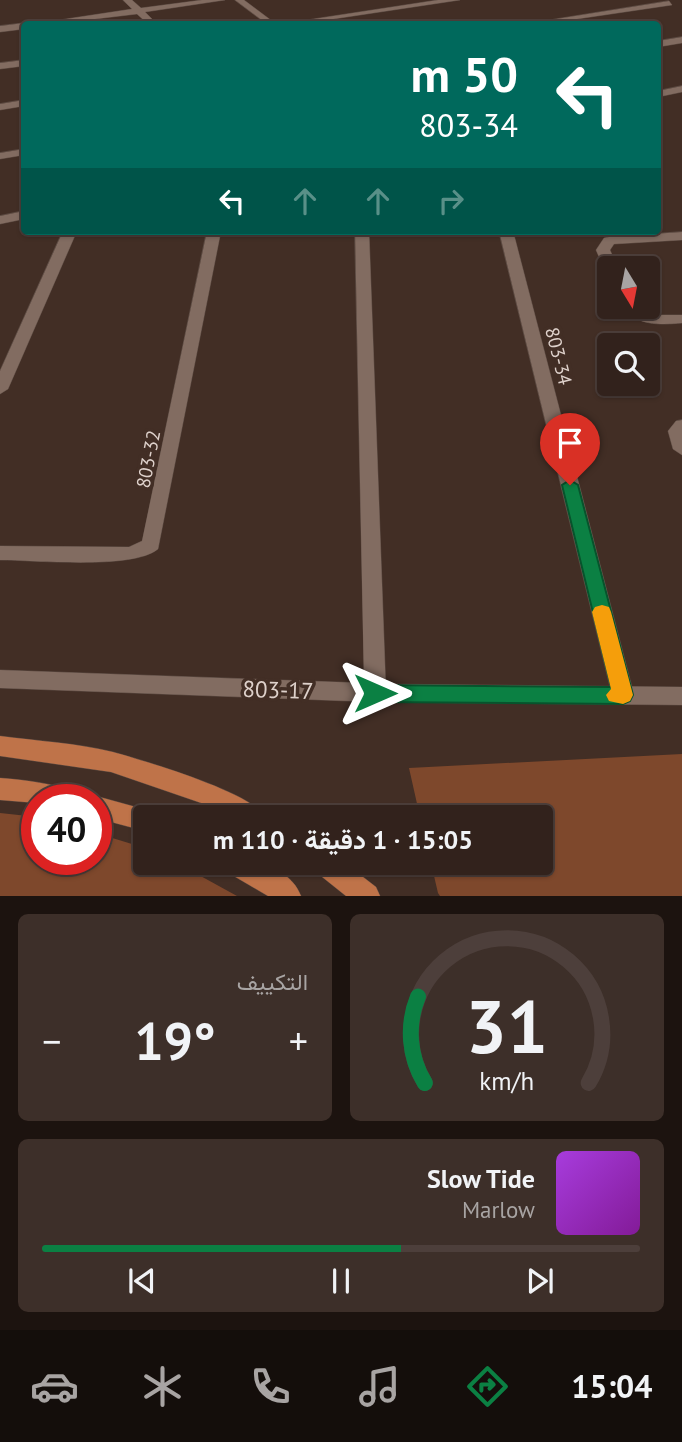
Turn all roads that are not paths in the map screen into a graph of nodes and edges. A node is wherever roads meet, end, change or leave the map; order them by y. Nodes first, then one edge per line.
1 (127, 0) edge
2 (221, 0) edge
3 (239, 0) edge
4 (456, 0) edge
5 (666, 1) edge
6 (682, 8) edge
7 (139, 11) junction
8 (61, 21) edge
9 (150, 21) edge
10 (268, 21) edge
11 (306, 21) edge
12 (547, 21) edge
13 (21, 26) edge
14 (0, 29) edge
15 (682, 40) edge
16 (661, 44) edge
17 (21, 63) edge
18 (0, 66) edge
19 (682, 89) edge
20 (661, 93) edge
21 (21, 104) edge
22 (0, 107) edge
23 (21, 152) edge
24 (0, 156) edge
25 (21, 216) edge
26 (0, 220) edge
27 (68, 235) edge
28 (213, 235) edge
29 (362, 235) edge
30 (507, 235) edge
31 (682, 236) edge
32 (606, 256) edge
33 (660, 319) edge
34 (682, 319) edge
35 (0, 389) edge
36 (682, 425) edge
37 (682, 449) edge
38 (0, 553) edge
39 (0, 679) edge
40 (375, 693) junction
41 (623, 695) junction
42 (682, 696) edge
43 (0, 746) edge
44 (0, 789) edge
45 (21, 791) edge
46 (231, 805) edge
47 (112, 811) edge
48 (133, 817) edge
49 (259, 875) edge
50 (340, 875) edge
51 (288, 896) edge
52 (367, 896) edge

1 - 7 street
2 - 7 street
3 - 10 street
4 - 11 street
5 - 6 street
5 - 12 street
7 - 8 street
7 - 9 street
13 - 14 street
15 - 16 street
17 - 18 street
19 - 20 street
21 - 22 street
23 - 24 street
25 - 26 street
27 - 35 street
28 - 38 street, 803-32
29 - 40 street
30 - 41 street, 803-34
31 - 32 street
33 - 34 street
36 - 37 street
39 - 40 street, 803-17
40 - 41 street, 803-17
41 - 42 street, 803-17
43 - 46 main road
44 - 45 main road
47 - 48 main road
49 - 51 main road
50 - 52 main road

